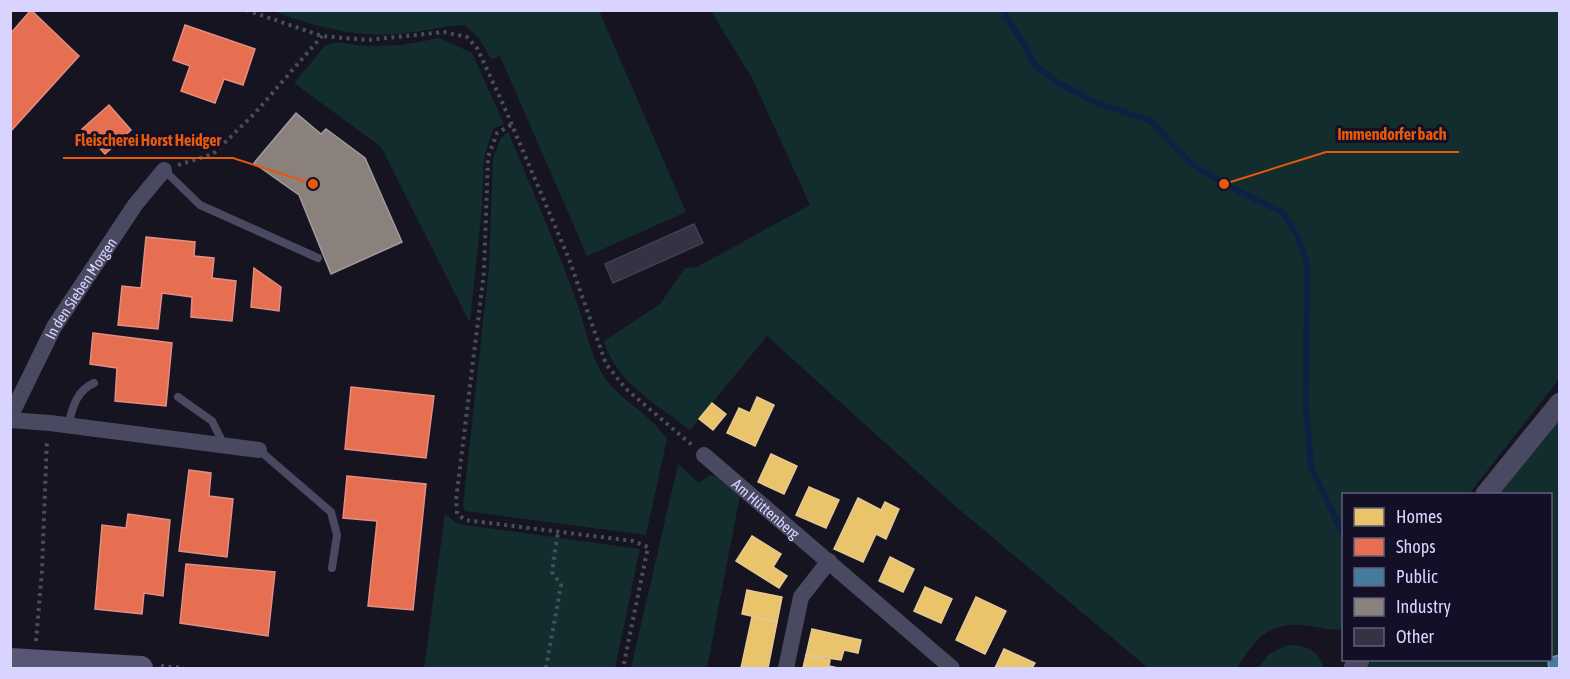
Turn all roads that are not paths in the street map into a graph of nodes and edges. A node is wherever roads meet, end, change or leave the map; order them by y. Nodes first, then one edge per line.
1 (164, 170) joint
2 (318, 258) dead end
3 (94, 383) dead end
4 (177, 397) dead end
5 (1560, 403) edge
6 (10, 418) edge
7 (68, 425) junction
8 (224, 445) junction
9 (260, 450) joint
10 (704, 455) road end
11 (1488, 493) edge
12 (830, 561) junction
13 (332, 568) dead end
14 (22, 660) edge
15 (141, 669) edge
16 (786, 669) edge
17 (951, 669) edge

1 - 2 lane
1 - 6 street, In den Sieben Morgen
3 - 7 lane
4 - 8 lane
5 - 11 street
6 - 7 street, In den Sieben Morgen
7 - 8 street, In den Sieben Morgen
8 - 9 street, In den Sieben Morgen
9 - 13 lane
10 - 12 street, Am Hüttenberg
12 - 16 street
12 - 17 street, Am Hüttenberg
14 - 15 main road

